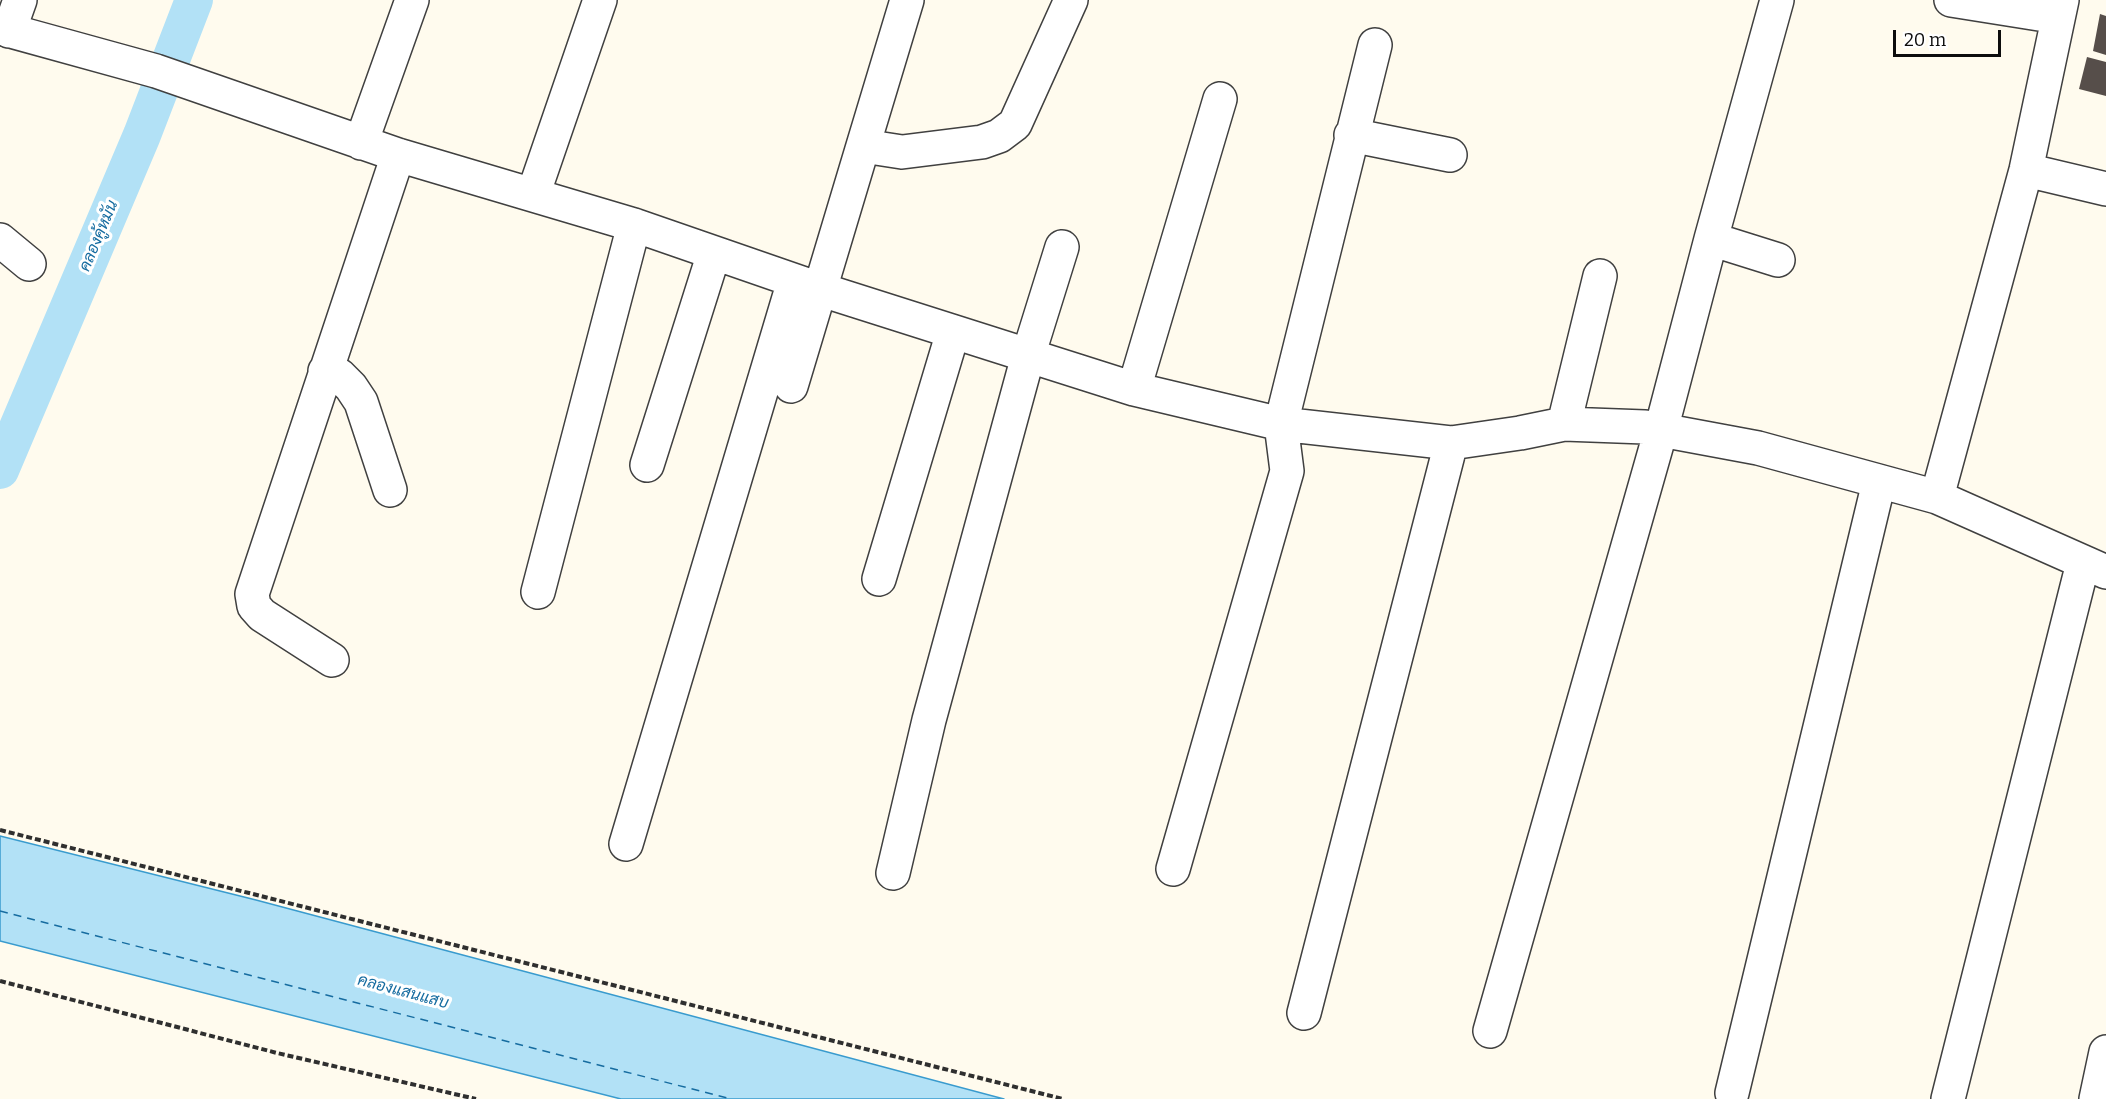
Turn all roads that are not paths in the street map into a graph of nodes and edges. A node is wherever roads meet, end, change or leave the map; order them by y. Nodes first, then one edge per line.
1 (20, 0) edge
2 (412, 0) edge
3 (600, 0) edge
4 (907, 0) edge
5 (1071, 0) edge
6 (1778, 0) edge
7 (1950, 0) edge
8 (2060, 8) edge
9 (5, 29) edge
10 (1375, 45) dead end
11 (1220, 99) dead end
12 (1352, 135) junction
13 (361, 143) junction
14 (863, 146) junction
15 (398, 155) junction
16 (1450, 155) dead end
17 (2026, 170) junction
18 (2106, 189) edge
19 (533, 195) junction
20 (634, 225) junction
21 (1711, 238) junction
22 (0, 240) edge
23 (1062, 247) dead end
24 (714, 253) junction
25 (1778, 260) dead end
26 (29, 264) dead end
27 (1600, 276) dead end
28 (806, 285) junction
29 (953, 332) junction
30 (1028, 356) junction
31 (325, 371) junction
32 (791, 386) dead end
33 (1134, 389) junction
34 (1281, 424) junction
35 (1564, 424) junction
36 (1661, 430) junction
37 (1451, 443) junction
38 (647, 465) dead end
39 (1879, 482) junction
40 (390, 490) dead end
41 (1937, 498) junction
42 (2095, 567) edge
43 (879, 579) dead end
44 (538, 592) dead end
45 (332, 660) dead end
46 (626, 844) dead end
47 (1173, 869) dead end
48 (893, 873) dead end
49 (1304, 1013) dead end
50 (1490, 1031) dead end
51 (2106, 1052) edge
52 (1732, 1093) dead end
53 (1948, 1099) edge
54 (2096, 1099) edge

1 - 9 street
2 - 13 street
3 - 19 street
4 - 14 street
5 - 14 street
6 - 21 street
7 - 8 street
8 - 17 street
9 - 13 street
10 - 12 street
11 - 33 street
12 - 16 street
12 - 34 street
13 - 15 street
14 - 28 street
15 - 19 street
15 - 31 street
17 - 18 street
17 - 41 street
19 - 20 street
20 - 24 street
20 - 44 street
21 - 25 street
21 - 36 street
22 - 26 street
23 - 30 street
24 - 28 street
24 - 38 street
27 - 35 street
28 - 29 street
28 - 32 street
28 - 46 street
29 - 30 street
29 - 43 street
30 - 33 street
30 - 48 street
31 - 40 street
31 - 45 street
33 - 34 street
34 - 37 street
34 - 47 street
35 - 36 street
35 - 37 street
36 - 39 street
36 - 50 street
37 - 49 street
39 - 41 street
39 - 52 street
41 - 42 street
42 - 53 street
51 - 54 street

